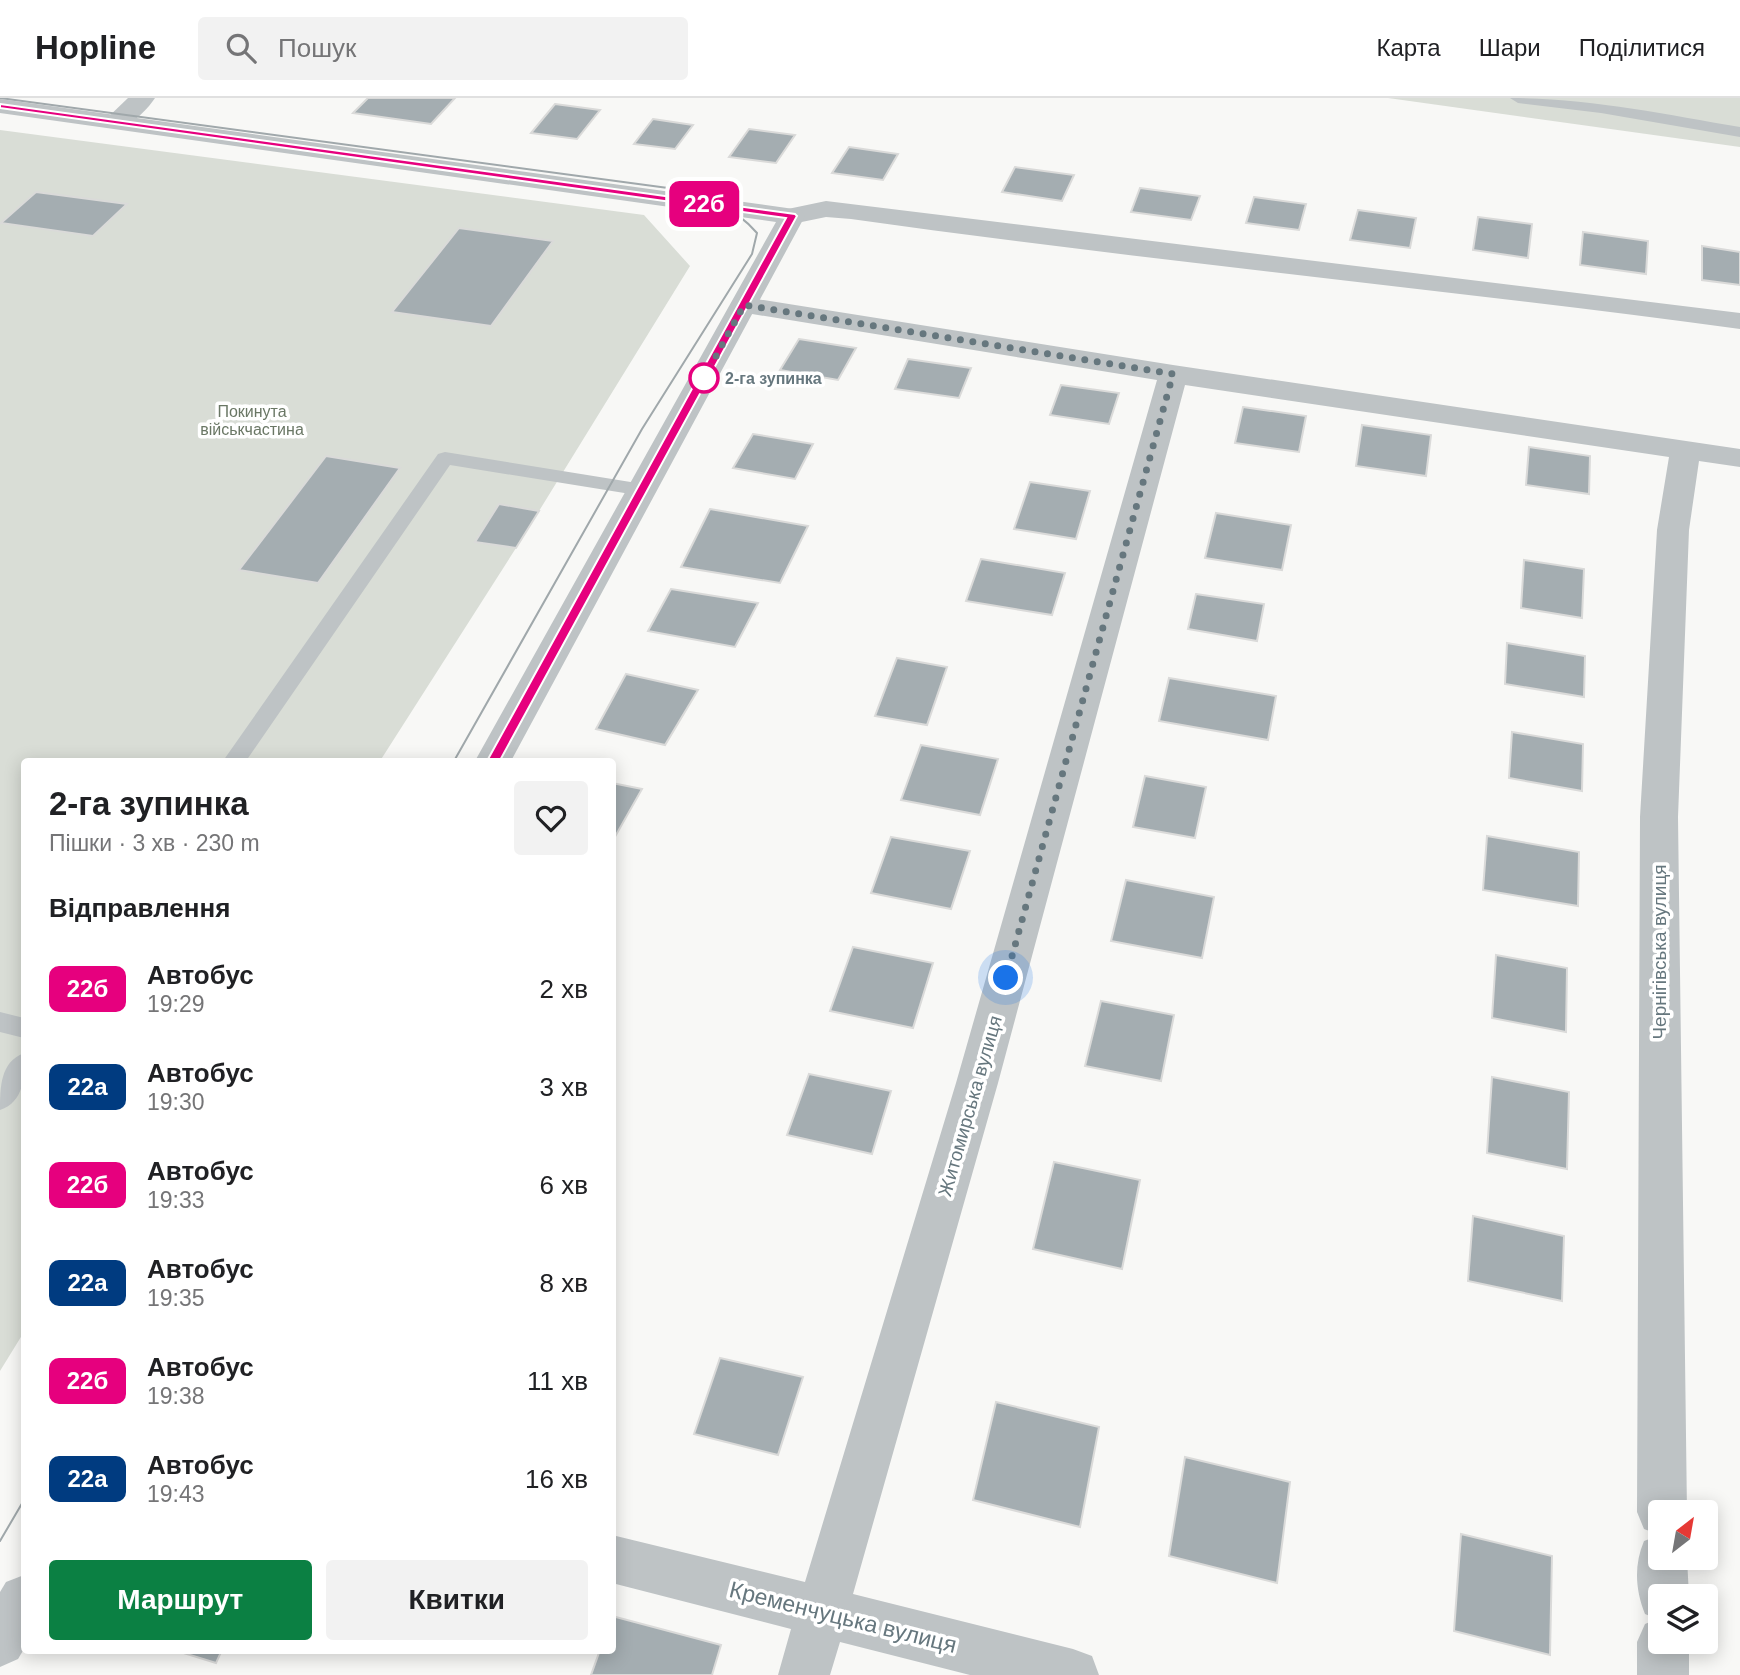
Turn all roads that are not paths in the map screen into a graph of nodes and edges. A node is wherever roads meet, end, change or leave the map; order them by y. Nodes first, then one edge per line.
1 (143, 98) edge
2 (1518, 98) edge
3 (0, 106) edge
4 (115, 122) junction
5 (1740, 132) edge
6 (792, 216) junction
7 (744, 305) junction
8 (1740, 321) edge
9 (1173, 374) junction
10 (1685, 450) junction
11 (1740, 458) edge
12 (643, 490) junction
13 (236, 758) edge
14 (495, 758) edge
15 (0, 1022) edge
16 (21, 1027) edge
17 (21, 1068) edge
18 (0, 1100) edge
19 (1662, 1500) edge
20 (616, 1560) edge
21 (21, 1605) edge
22 (822, 1613) junction
23 (0, 1641) edge
24 (1663, 1654) edge
25 (804, 1675) edge
26 (1073, 1675) edge
27 (1663, 1675) edge

1 - 4 street
2 - 5 lane
3 - 4 street
4 - 6 street
6 - 7 street
6 - 8 street
7 - 9 street
7 - 12 street
9 - 10 street
9 - 22 street, Житомирська вулиця
10 - 11 street
10 - 19 street, Чернігівська вулиця
12 - 13 lane
12 - 14 street
15 - 16 lane
17 - 18 lane
20 - 22 street, Кременчуцька вулиця
21 - 23 street
22 - 25 street, Житомирська вулиця
22 - 26 street, Кременчуцька вулиця
24 - 27 street

